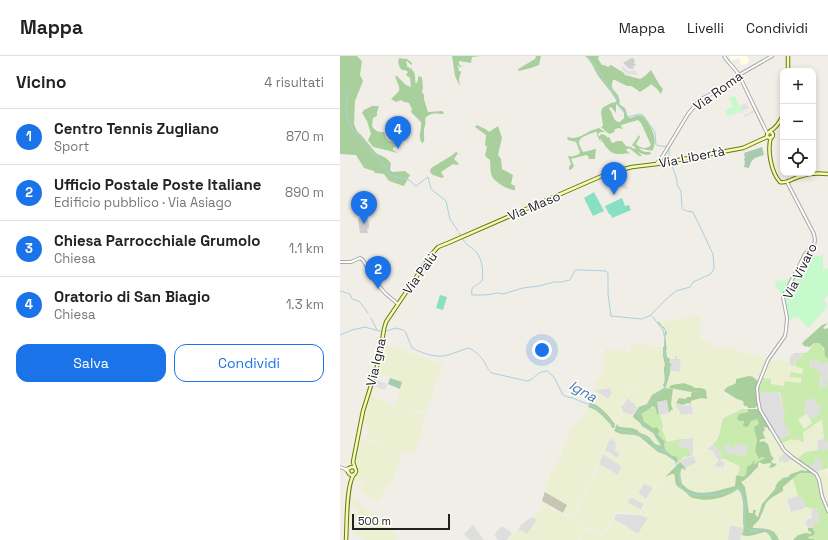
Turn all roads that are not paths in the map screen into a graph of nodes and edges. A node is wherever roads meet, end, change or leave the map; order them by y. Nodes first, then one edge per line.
1 (772, 56) edge
2 (788, 56) edge
3 (725, 57) edge
4 (788, 68) edge
5 (739, 74) junction
6 (780, 120) edge
7 (769, 134) junction
8 (661, 160) junction
9 (621, 169) junction
10 (612, 172) junction
11 (828, 174) edge
12 (617, 175) junction
13 (611, 177) junction
14 (597, 179) junction
15 (787, 182) junction
16 (471, 232) joint
17 (340, 262) edge
18 (398, 304) junction
19 (384, 330) joint
20 (353, 462) junction
21 (340, 467) edge
22 (350, 467) junction
23 (355, 468) junction
24 (345, 469) junction
25 (349, 473) junction
26 (354, 474) junction
27 (351, 478) junction
28 (828, 511) edge
29 (346, 540) edge

1 - 5 street, Via Roma
2 - 4 main road
3 - 5 street
5 - 7 street
5 - 8 street, Via Roma
6 - 7 main road, Via Libertà
7 - 8 main road, Via Libertà
7 - 15 main road
8 - 9 main road, Via Libertà
9 - 10 main road, Via Libertà
9 - 12 main road
10 - 12 main road
10 - 13 main road
10 - 14 main road, Via Libertà
11 - 15 main road
12 - 13 main road
13 - 14 main road
14 - 16 main road, Via Maso
15 - 28 street, Via Vivaro
16 - 18 main road, Via Palù
17 - 18 street
18 - 19 main road, Via Palù
19 - 20 main road, Via Igna
20 - 22 main road
20 - 23 main road
21 - 24 street
22 - 23 main road
22 - 24 street
22 - 25 main road
23 - 26 main road
24 - 25 street
25 - 26 main road
25 - 27 main road
26 - 27 main road
27 - 29 main road

